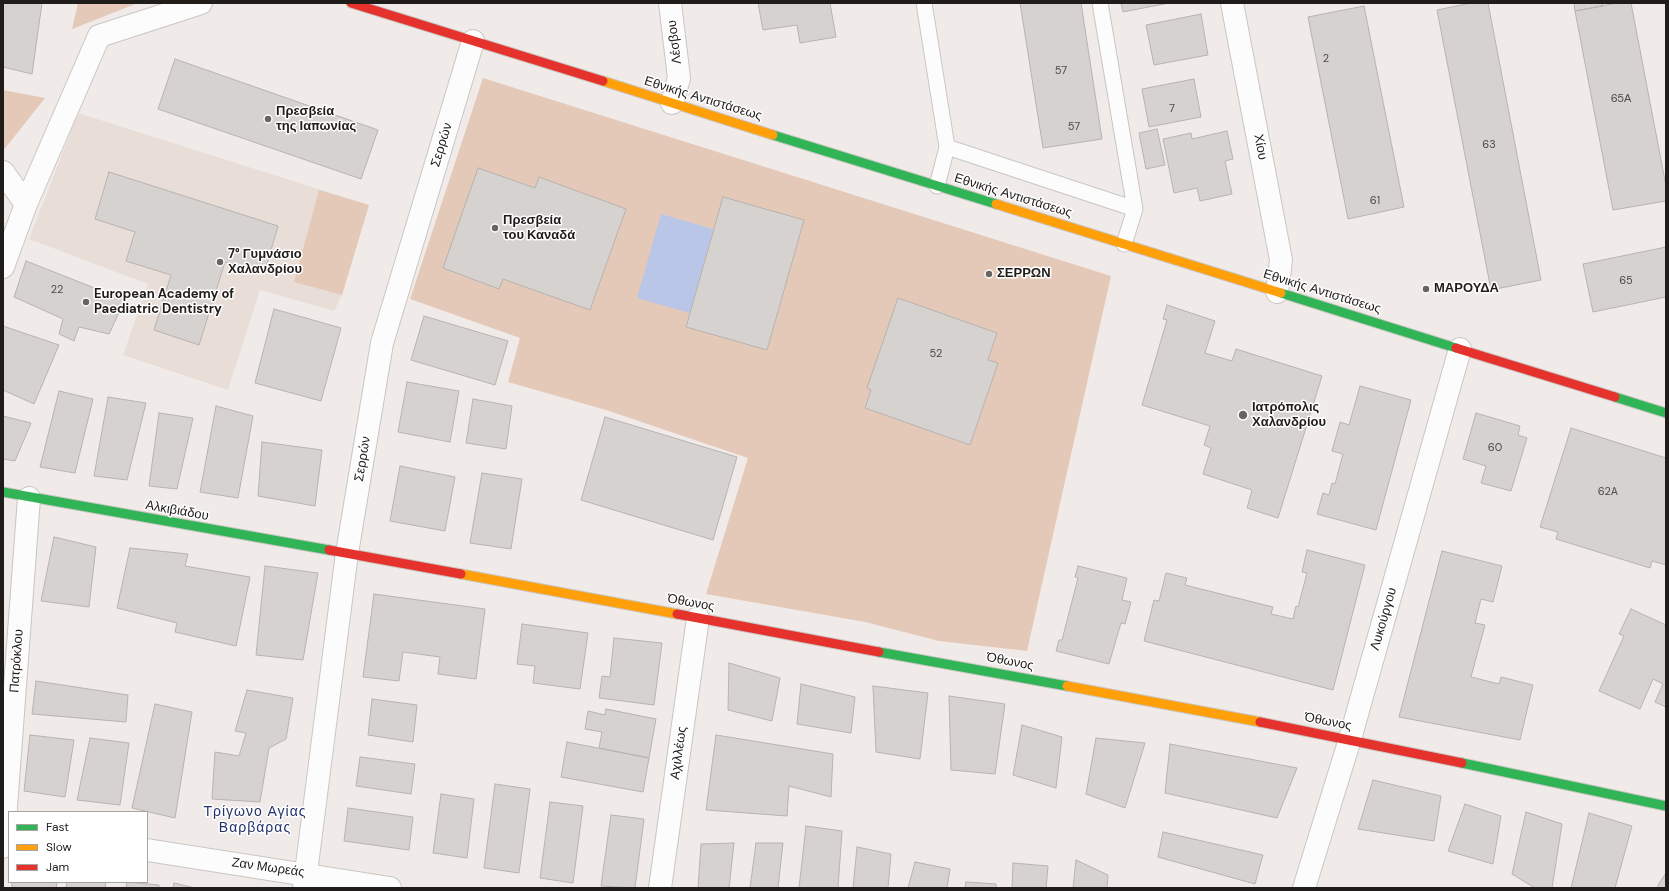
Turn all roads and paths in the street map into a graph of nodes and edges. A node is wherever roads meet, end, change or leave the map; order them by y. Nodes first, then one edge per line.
1 (201, 3) edge
2 (351, 3) edge
3 (670, 3) edge
4 (924, 3) edge
5 (1100, 3) edge
6 (1232, 3) edge
7 (395, 10) edge
8 (474, 41) junction
9 (672, 103) junction
10 (947, 147) junction
11 (3, 172) edge
12 (937, 186) junction
13 (26, 204) junction
14 (1135, 209) junction
15 (1124, 244) junction
16 (3, 267) edge
17 (1277, 292) junction
18 (1460, 349) junction
19 (1666, 413) edge
20 (3, 492) edge
21 (29, 498) junction
22 (347, 553) junction
23 (698, 618) junction
24 (1350, 739) junction
25 (1666, 806) edge
26 (5, 834) edge
27 (148, 850) edge
28 (305, 881) edge
29 (390, 888) edge
30 (660, 888) edge
31 (1304, 888) edge

1 - 13 street
2 - 7 street, Εθνικής Αντιστάσεως
3 - 9 street, Λέσβου
4 - 10 lane
5 - 14 lane
6 - 17 street, Χίου
7 - 8 street, Εθνικής Αντιστάσεως
8 - 9 street, Εθνικής Αντιστάσεως
8 - 22 street, Σερρών
9 - 12 street, Εθνικής Αντιστάσεως
10 - 12 lane
10 - 14 lane
11 - 13 street
12 - 15 street, Εθνικής Αντιστάσεως
13 - 16 street
14 - 15 lane
15 - 17 street, Εθνικής Αντιστάσεως
17 - 18 street, Εθνικής Αντιστάσεως
18 - 19 street, Εθνικής Αντιστάσεως
18 - 24 street, Λυκούργου
20 - 21 street, Αλκιβιάδου
21 - 22 street, Αλκιβιάδου
21 - 26 street, Πατρόκλου
22 - 23 street, Όθωνος
22 - 28 street, Σερρών
23 - 24 street, Όθωνος
23 - 30 street, Αχιλλέως
24 - 25 street, Όθωνος
24 - 31 street, Λυκούργου
27 - 28 street, Ζαν Μωρεάς
28 - 29 street, Ζαν Μωρεάς

